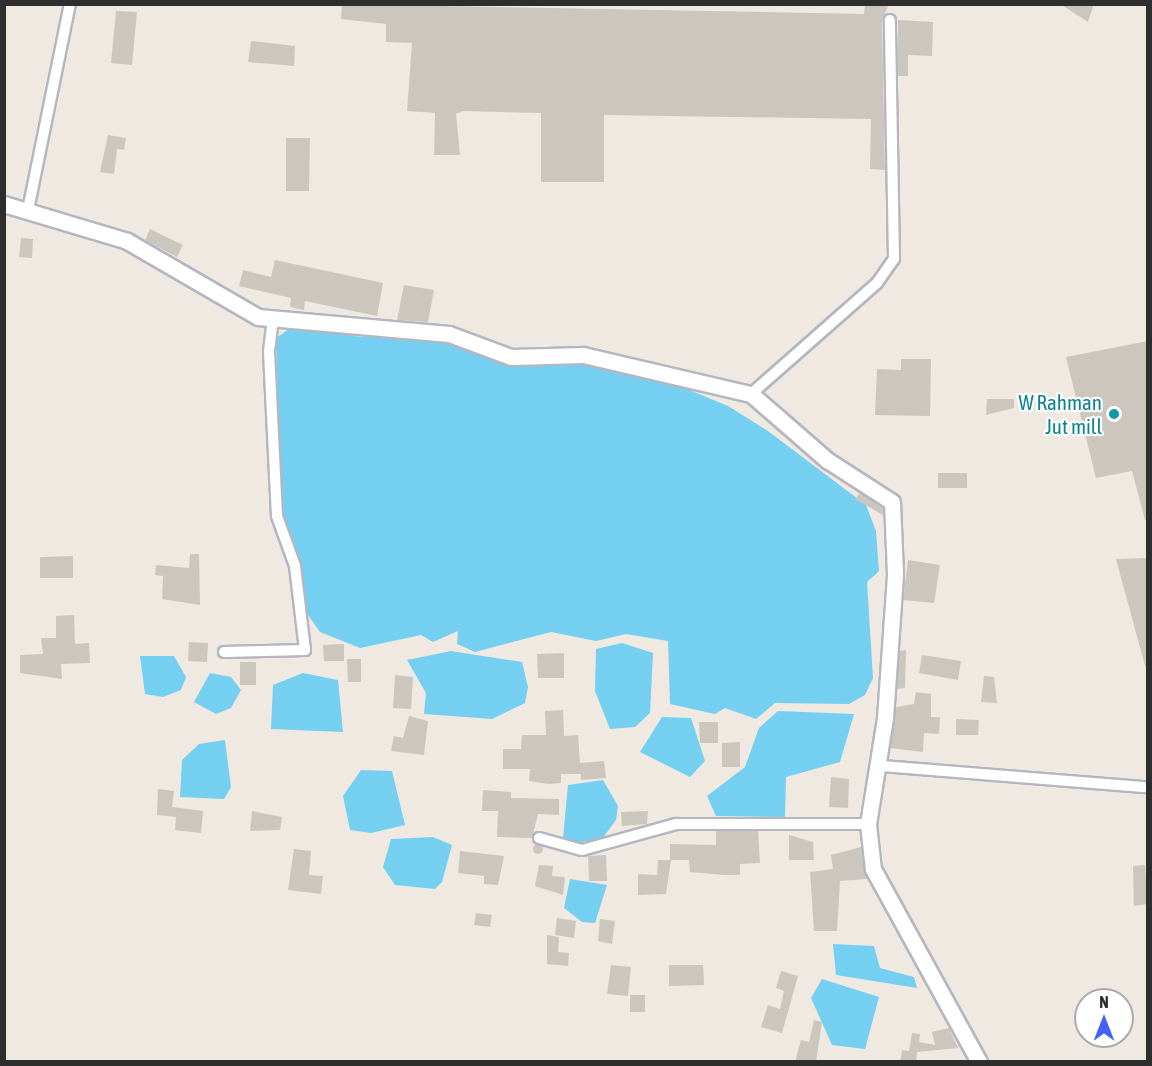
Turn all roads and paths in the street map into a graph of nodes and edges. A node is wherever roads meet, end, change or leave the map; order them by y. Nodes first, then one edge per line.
1 (70, 4) edge
2 (890, 20) dead end
3 (4, 204) edge
4 (28, 210) junction
5 (273, 319) junction
6 (752, 393) junction
7 (224, 652) dead end
8 (881, 766) junction
9 (1144, 787) dead end
10 (868, 824) junction
11 (539, 838) dead end
12 (979, 1062) edge

1 - 4 street
2 - 6 street
3 - 4 street
4 - 5 street
5 - 6 street
5 - 7 street
6 - 8 street
8 - 9 street
8 - 10 street
10 - 11 street
10 - 12 street

